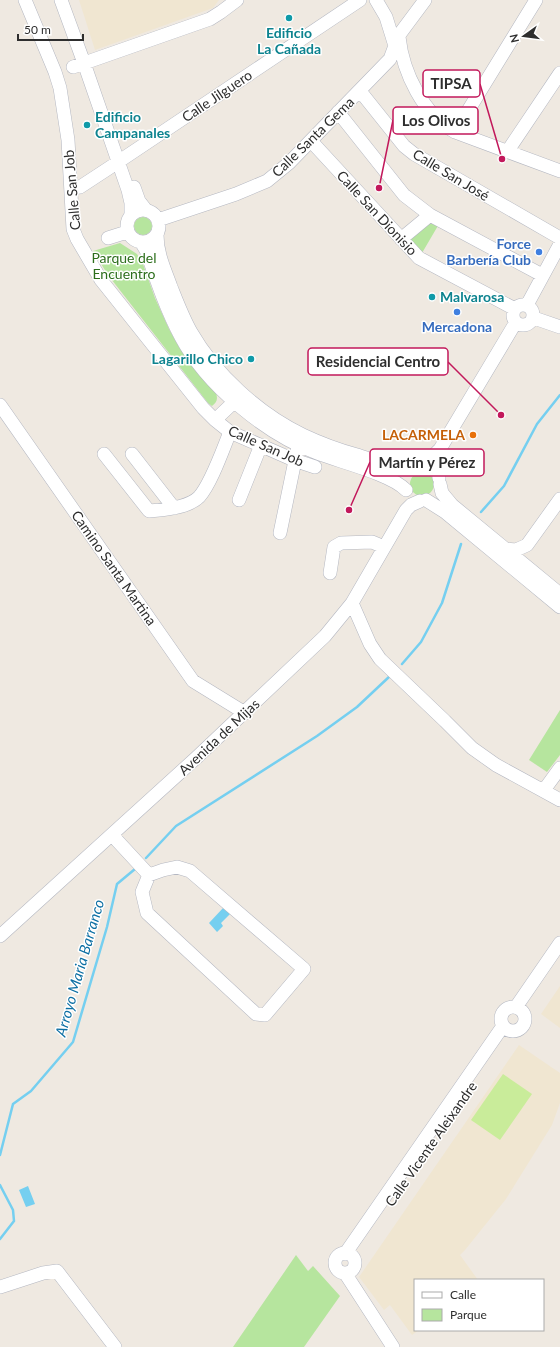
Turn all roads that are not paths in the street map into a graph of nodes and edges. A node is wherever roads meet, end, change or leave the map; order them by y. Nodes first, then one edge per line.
1 (25, 0) edge
2 (61, 0) edge
3 (69, 0) edge
4 (237, 0) edge
5 (360, 0) edge
6 (376, 0) edge
7 (425, 0) edge
8 (536, 0) edge
9 (386, 17) junction
10 (411, 18) junction
11 (397, 49) junction
12 (83, 63) junction
13 (560, 73) edge
14 (360, 91) junction
15 (338, 112) junction
16 (455, 132) junction
17 (311, 141) junction
18 (507, 152) junction
19 (121, 160) junction
20 (560, 172) edge
21 (72, 188) junction
22 (146, 210) junction
23 (131, 215) junction
24 (430, 215) junction
25 (158, 220) junction
26 (128, 232) junction
27 (157, 235) junction
28 (108, 238) dead end
29 (560, 238) edge
30 (401, 239) junction
31 (141, 242) junction
32 (560, 244) edge
33 (542, 275) junction
34 (521, 307) junction
35 (534, 318) junction
36 (516, 322) junction
37 (560, 327) edge
38 (234, 402) junction
39 (0, 406) edge
40 (215, 420) junction
41 (230, 432) junction
42 (261, 445) junction
43 (298, 446) junction
44 (440, 449) junction
45 (104, 454) dead end
46 (132, 454) dead end
47 (294, 460) junction
48 (315, 467) dead end
49 (415, 468) junction
50 (439, 481) junction
51 (407, 491) junction
52 (560, 499) edge
53 (239, 500) dead end
54 (423, 501) junction
55 (174, 508) junction
56 (406, 510) junction
57 (280, 533) dead end
58 (384, 547) junction
59 (505, 549) junction
60 (330, 573) dead end
61 (560, 594) edge
62 (352, 603) junction
63 (560, 607) edge
64 (245, 713) junction
65 (560, 768) edge
66 (544, 790) junction
67 (560, 800) edge
68 (112, 835) junction
69 (149, 875) junction
70 (0, 936) edge
71 (560, 943) edge
72 (560, 957) edge
73 (519, 1009) junction
74 (506, 1028) junction
75 (0, 1287) edge
76 (115, 1347) edge
77 (393, 1347) edge

1 - 21 street, Calle San Job
2 - 12 street
3 - 12 street
4 - 12 street
5 - 19 street, Calle Jilguero
6 - 9 street
7 - 10 street, Calle Santa Gema
8 - 16 street
9 - 10 street
9 - 11 street
10 - 11 street, Calle Santa Gema
11 - 14 street, Calle Santa Gema
11 - 16 street
12 - 19 street
13 - 18 street
14 - 15 street, Calle Santa Gema
14 - 29 street, Calle San José
15 - 17 street, Calle Santa Gema
15 - 24 street
16 - 18 street
17 - 25 street, Calle Santa Gema
17 - 30 street, Calle San Dionisio
18 - 20 street
19 - 21 street, Calle Jilguero
19 - 22 street
19 - 23 street
21 - 40 street, Calle San Job
22 - 23 street
22 - 25 street
23 - 26 street
24 - 30 street
24 - 33 street
25 - 27 street
26 - 28 street
26 - 31 street
27 - 31 street
27 - 49 street
30 - 34 street, Calle San Dionisio
31 - 38 street
32 - 33 street
33 - 34 street
34 - 35 street
34 - 36 street
35 - 36 street
35 - 37 street
36 - 44 street
38 - 40 street
38 - 43 street
39 - 64 street, Camino Santa Martina
40 - 41 street, Calle San Job
41 - 42 street, Calle San Job
41 - 55 street
42 - 47 street, Calle San Job
42 - 53 street
43 - 47 street
43 - 51 street
44 - 49 street
44 - 50 street
45 - 55 street
46 - 55 street
47 - 48 street, Calle San Job
47 - 57 street
49 - 50 street
49 - 51 street
50 - 54 street
50 - 59 street
51 - 54 street
51 - 56 street, Avenida de Mijas
52 - 59 street
54 - 56 street, Avenida de Mijas
54 - 63 street
56 - 58 street, Avenida de Mijas
58 - 60 street
58 - 62 street, Avenida de Mijas
59 - 61 street
62 - 64 street, Avenida de Mijas
62 - 66 street
64 - 68 street, Avenida de Mijas
65 - 66 street
66 - 67 street
68 - 69 street
68 - 70 street, Avenida de Mijas
69 - 69 street
71 - 73 street
72 - 73 street, Calle Vicente Aleixandre
73 - 74 street, Calle Vicente Aleixandre
73 - 74 street, Calle Vicente Aleixandre
74 - 77 street, Calle Vicente Aleixandre
75 - 76 street

